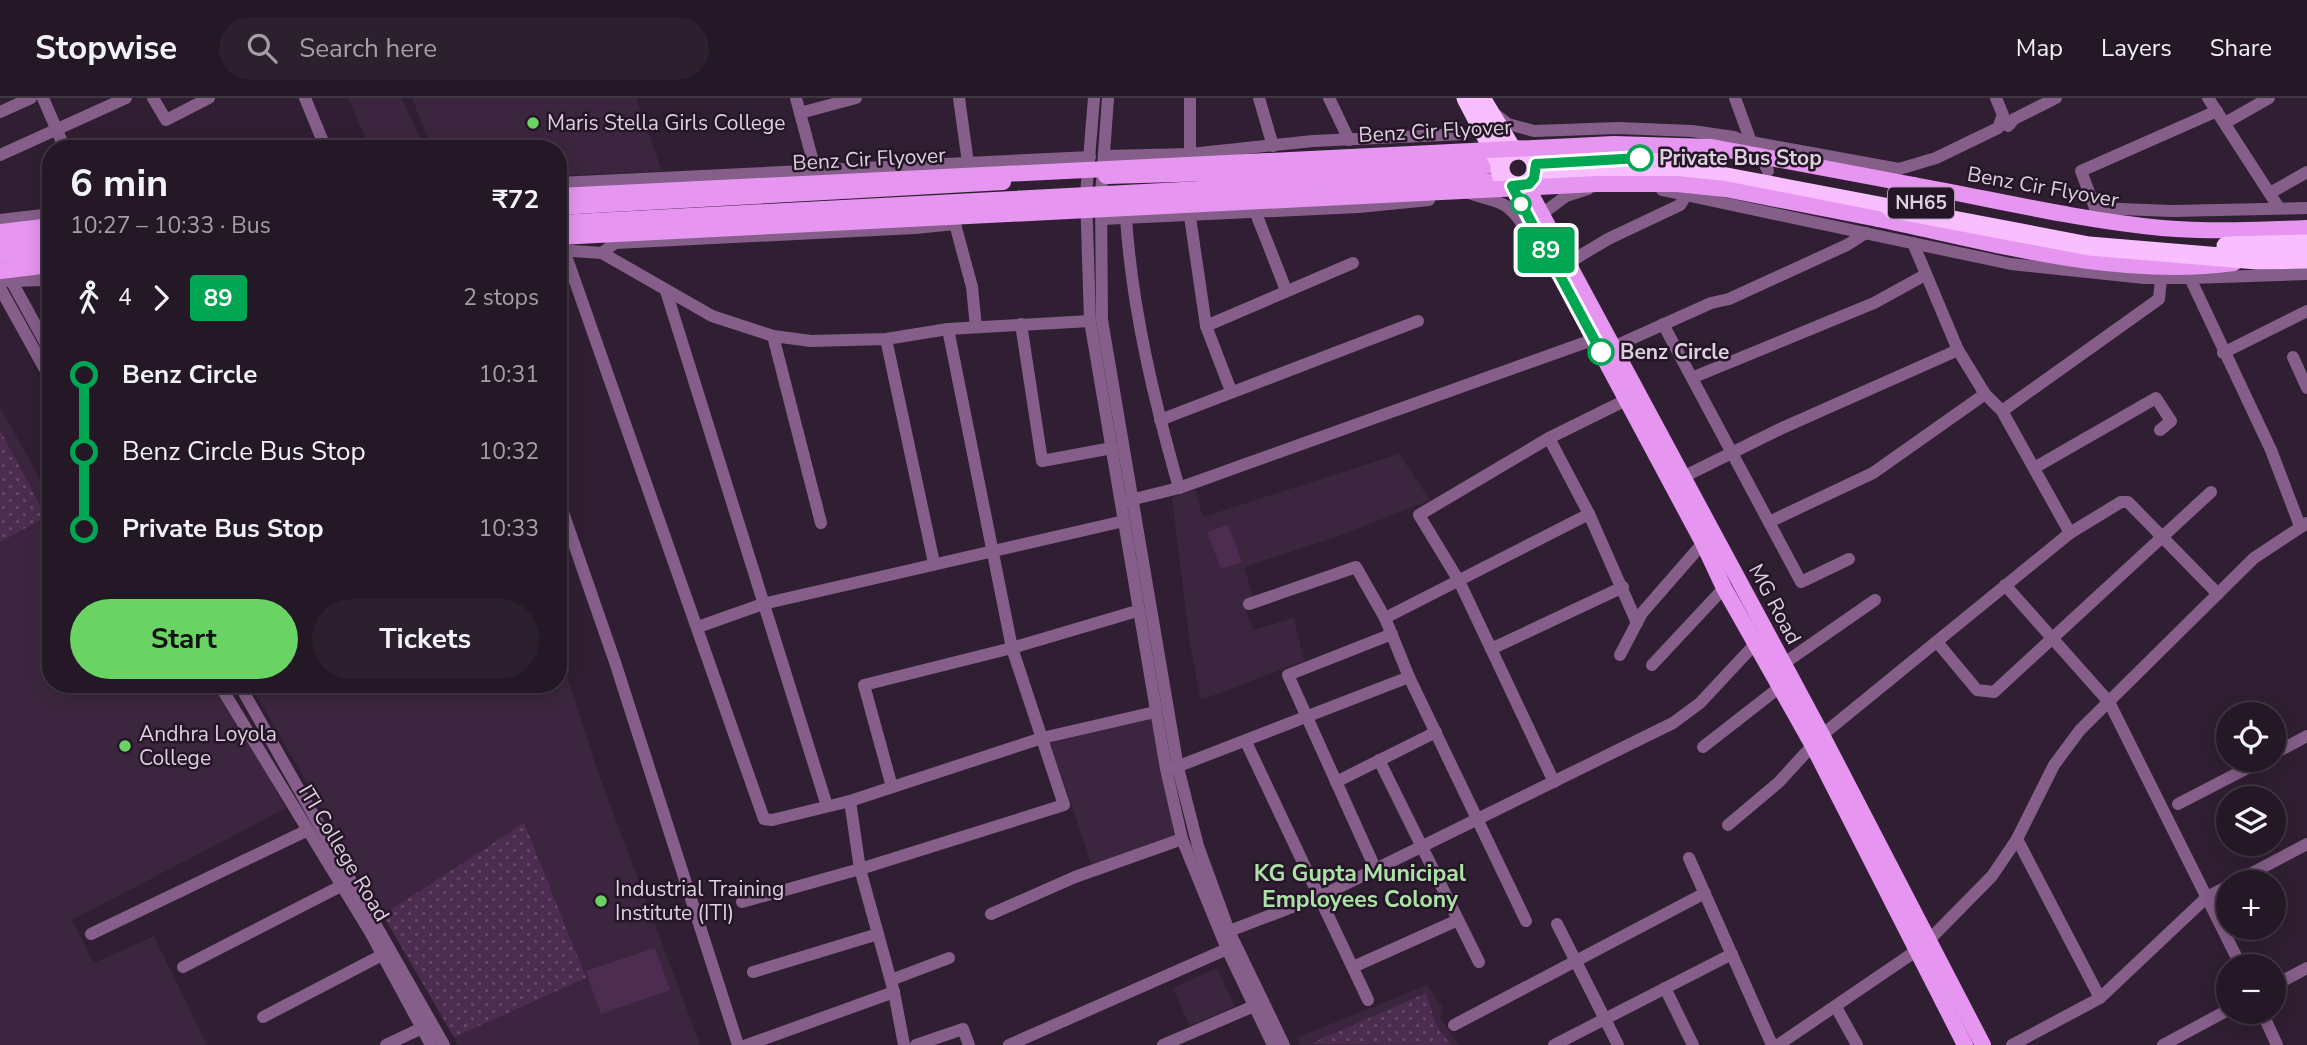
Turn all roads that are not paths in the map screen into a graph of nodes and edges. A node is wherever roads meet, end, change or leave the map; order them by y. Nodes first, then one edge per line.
1 (31, 98) edge
2 (43, 98) edge
3 (126, 98) edge
4 (153, 98) edge
5 (209, 98) edge
6 (305, 98) edge
7 (796, 98) edge
8 (856, 98) edge
9 (959, 98) edge
10 (1094, 98) edge
11 (1108, 98) edge
12 (1190, 98) edge
13 (1259, 98) edge
14 (1328, 98) edge
15 (1735, 98) edge
16 (1996, 98) edge
17 (2056, 98) edge
18 (2208, 98) edge
19 (2269, 98) edge
20 (1477, 104) edge
21 (2217, 111) junction
22 (0, 112) edge
23 (800, 113) junction
24 (2225, 123) junction
25 (2008, 126) dead end
26 (57, 129) junction
27 (1579, 129) junction
28 (1464, 134) junction
29 (61, 140) edge
30 (322, 140) edge
31 (1349, 140) junction
32 (1751, 142) junction
33 (1273, 146) junction
34 (1190, 154) junction
35 (0, 155) edge
36 (1106, 156) junction
37 (1090, 157) junction
38 (1607, 159) junction
39 (968, 163) junction
40 (1438, 165) junction
41 (815, 169) junction
42 (1768, 171) junction
43 (1516, 172) junction
44 (2307, 172) edge
45 (1095, 177) junction
46 (1451, 178) junction
47 (567, 183) edge
48 (2270, 193) junction
49 (1470, 194) junction
50 (1687, 194) junction
51 (1093, 195) junction
52 (567, 196) edge
53 (567, 206) edge
54 (2279, 208) junction
55 (2307, 208) edge
56 (1255, 211) junction
57 (1542, 214) junction
58 (42, 215) edge
59 (1087, 217) junction
60 (1190, 217) junction
61 (1126, 218) junction
62 (1101, 219) junction
63 (0, 220) edge
64 (567, 223) edge
65 (956, 224) junction
66 (42, 227) edge
67 (2307, 228) edge
68 (0, 232) edge
69 (1866, 233) junction
70 (42, 239) edge
71 (0, 242) edge
72 (1913, 243) junction
73 (2307, 244) edge
74 (567, 246) edge
75 (567, 247) edge
76 (42, 252) edge
77 (603, 253) junction
78 (0, 255) edge
79 (2257, 260) junction
80 (2307, 260) edge
81 (0, 261) edge
82 (1353, 263) dead end
83 (1567, 263) junction
84 (567, 265) edge
85 (42, 268) edge
86 (2307, 274) edge
87 (1924, 275) junction
88 (2190, 278) junction
89 (1562, 279) junction
90 (2161, 279) junction
91 (2, 280) edge
92 (42, 280) edge
93 (1286, 290) junction
94 (666, 292) junction
95 (2307, 311) edge
96 (1090, 320) junction
97 (1418, 321) dead end
98 (1021, 324) junction
99 (1663, 324) junction
100 (1206, 326) junction
101 (976, 327) junction
102 (948, 329) junction
103 (774, 336) junction
104 (886, 339) junction
105 (1595, 339) junction
106 (42, 340) edge
107 (1613, 346) junction
108 (1958, 350) junction
109 (2223, 353) junction
110 (2293, 357) dead end
111 (42, 362) edge
112 (1694, 377) junction
113 (2306, 383) edge
114 (1231, 391) junction
115 (1985, 394) junction
116 (1626, 400) junction
117 (2002, 411) junction
118 (1160, 420) junction
119 (2160, 430) dead end
120 (1549, 438) junction
121 (1112, 448) junction
122 (1731, 452) junction
123 (2034, 468) junction
124 (1677, 480) junction
125 (1179, 488) junction
126 (2211, 492) dead end
127 (1128, 501) junction
128 (1589, 514) junction
129 (1124, 521) junction
130 (1769, 522) junction
131 (821, 523) dead end
132 (567, 524) edge
133 (2303, 524) edge
134 (2070, 533) junction
135 (2164, 537) junction
136 (1703, 543) junction
137 (993, 549) junction
138 (1849, 559) dead end
139 (934, 564) junction
140 (1722, 566) junction
141 (1459, 582) junction
142 (2005, 585) junction
143 (1623, 587) junction
144 (1724, 588) junction
145 (2218, 594) junction
146 (1875, 600) dead end
147 (763, 604) junction
148 (1249, 604) dead end
149 (1137, 611) junction
150 (1385, 618) junction
151 (1637, 623) junction
152 (698, 627) junction
153 (1392, 635) junction
154 (2053, 639) junction
155 (1937, 642) junction
156 (1756, 643) junction
157 (1012, 648) junction
158 (1491, 649) junction
159 (1620, 655) dead end
160 (1783, 664) junction
161 (1652, 665) dead end
162 (1409, 677) junction
163 (1780, 688) junction
164 (224, 693) edge
165 (244, 693) edge
166 (2109, 702) junction
167 (1155, 712) junction
168 (1308, 718) junction
169 (1436, 732) junction
170 (2307, 736) edge
171 (1042, 738) junction
172 (1817, 739) junction
173 (1246, 742) junction
174 (1703, 747) dead end
175 (2286, 747) edge
176 (1380, 760) junction
177 (1172, 769) junction
178 (2240, 772) edge
179 (1336, 782) junction
180 (1554, 782) junction
181 (892, 787) junction
182 (850, 801) junction
183 (2178, 804) dead end
184 (827, 806) junction
185 (1478, 820) junction
186 (1728, 825) dead end
187 (308, 830) junction
188 (1182, 839) junction
189 (2018, 839) junction
190 (2307, 844) edge
191 (1422, 846) junction
192 (1689, 858) dead end
193 (1375, 868) junction
194 (860, 869) junction
195 (2258, 870) edge
196 (341, 886) junction
197 (1705, 892) junction
198 (2216, 892) edge
199 (1321, 896) junction
200 (2207, 897) junction
201 (742, 902) dead end
202 (991, 914) dead end
203 (1458, 920) junction
204 (1526, 921) dead end
205 (1557, 924) dead end
206 (91, 933) dead end
207 (1225, 933) junction
208 (878, 934) junction
209 (1930, 939) junction
210 (1227, 949) junction
211 (1916, 950) junction
212 (1732, 954) junction
213 (2235, 954) edge
214 (382, 955) junction
215 (949, 958) dead end
216 (1575, 961) junction
217 (1479, 962) dead end
218 (183, 967) dead end
219 (1353, 967) junction
220 (2307, 968) edge
221 (753, 972) dead end
222 (2286, 979) edge
223 (892, 986) junction
224 (1665, 988) junction
225 (2100, 998) junction
226 (1368, 1000) dead end
227 (1254, 1006) junction
228 (1836, 1007) junction
229 (2216, 1016) edge
230 (263, 1017) dead end
231 (1605, 1019) junction
232 (2267, 1024) edge
233 (1454, 1025) dead end
234 (422, 1028) junction
235 (386, 1045) edge
236 (431, 1045) edge
237 (444, 1045) edge
238 (738, 1045) edge
239 (747, 1045) edge
240 (904, 1045) edge
241 (916, 1045) edge
242 (969, 1045) edge
243 (1009, 1045) edge
244 (1163, 1045) edge
245 (1273, 1045) edge
246 (1284, 1045) edge
247 (1553, 1045) edge
248 (1618, 1045) edge
249 (1693, 1045) edge
250 (1772, 1045) edge
251 (1778, 1045) edge
252 (1857, 1045) edge
253 (1965, 1045) edge
254 (1983, 1045) edge
255 (2012, 1045) edge
256 (2163, 1045) edge
257 (2277, 1045) edge

1 - 22 street
2 - 26 street
3 - 26 street
4 - 5 street
6 - 30 street
7 - 23 street
8 - 23 street
9 - 39 street
10 - 37 street
11 - 36 street
12 - 34 street
13 - 33 street
14 - 31 street
15 - 32 street
16 - 32 street
17 - 25 street
18 - 21 street
19 - 24 street
20 - 27 street
20 - 28 street
20 - 43 highway
21 - 24 street
21 - 54 street
23 - 41 street
24 - 48 street
26 - 29 street
26 - 35 street
27 - 32 street
27 - 38 street
28 - 31 street
28 - 40 street
31 - 33 street
32 - 42 street
33 - 34 street
34 - 36 street
36 - 45 street
37 - 39 street
37 - 45 street
38 - 42 highway, NH65
38 - 43 highway, NH65
39 - 41 street
40 - 43 main road
40 - 45 main road
41 - 47 street
42 - 73 highway, NH65
43 - 46 main road
43 - 57 main road, MG Road
43 - 79 highway, NH65
43 - 89 main road, MG Road
44 - 48 street
45 - 51 street
45 - 53 main road
46 - 49 street
46 - 51 main road
48 - 54 street
49 - 56 street
49 - 89 street
50 - 57 street
50 - 69 street
50 - 83 street
51 - 59 street
51 - 62 street
51 - 64 main road
52 - 67 main road, Benz Cir Flyover, bridge
54 - 55 street
56 - 60 street
56 - 93 street
57 - 83 main road, MG Road
58 - 63 street
59 - 65 street
59 - 96 street
60 - 61 street
60 - 100 street
61 - 62 street
61 - 118 street
62 - 127 street
65 - 77 street
65 - 101 street
66 - 68 main road
69 - 72 street
69 - 99 street
70 - 71 main road
72 - 87 street
72 - 90 street
74 - 79 main road, bridge
75 - 77 street
76 - 78 main road
77 - 94 street
79 - 80 highway, NH65
81 - 91 street
82 - 93 street
83 - 107 main road, MG Road
84 - 152 street
85 - 91 main road, bridge
86 - 88 street
87 - 108 street
87 - 112 street
88 - 90 street
88 - 109 street
89 - 105 main road, MG Road
90 - 117 street
91 - 92 street
91 - 106 street
91 - 111 street
93 - 100 street
94 - 103 street
94 - 147 street
95 - 109 street
96 - 98 street
96 - 121 street
97 - 114 street
98 - 101 street
98 - 121 street
99 - 107 street
99 - 112 street
100 - 114 street
101 - 102 street
102 - 104 street
102 - 137 street
103 - 104 street
103 - 131 street
104 - 139 street
105 - 116 main road, MG Road
105 - 125 street
107 - 124 main road, MG Road
108 - 115 street
108 - 122 street
109 - 133 street
110 - 113 street
112 - 122 street
114 - 118 street
115 - 117 street
115 - 130 street
116 - 120 street
116 - 124 main road, MG Road
117 - 123 street
118 - 125 street
119 - 123 street
120 - 128 street
120 - 141 street
121 - 127 street
122 - 124 street
122 - 130 street
123 - 134 street
124 - 136 main road, MG Road
124 - 140 main road, MG Road
125 - 127 street
126 - 135 street
127 - 129 street
127 - 177 street
128 - 141 street
128 - 143 street
129 - 137 street
129 - 149 street
130 - 138 street
132 - 238 street
133 - 145 street
134 - 135 street
134 - 142 street
135 - 145 street
135 - 154 street
136 - 140 main road, MG Road
136 - 151 street
137 - 139 street
137 - 157 street
139 - 147 street
140 - 144 main road, MG Road
140 - 160 main road, MG Road
141 - 150 street
141 - 158 street
142 - 154 street
142 - 155 street
143 - 151 street
143 - 158 street
144 - 156 main road, MG Road
144 - 161 street
145 - 166 street
146 - 160 street
147 - 152 street
147 - 184 street
148 - 150 street
149 - 157 street
149 - 167 street
150 - 153 street
151 - 159 street
152 - 184 street
153 - 162 street
153 - 168 street
154 - 155 street
154 - 166 street
155 - 172 street
156 - 163 main road, MG Road
156 - 180 street
157 - 171 street
157 - 181 street
158 - 180 street
160 - 172 main road, MG Road
162 - 168 street
162 - 169 street
163 - 172 main road, MG Road
163 - 174 street
164 - 187 street, ITI College Road
165 - 237 street, ITI College Road
166 - 189 street
166 - 200 street
167 - 171 street
167 - 177 street
168 - 173 street
168 - 179 street
169 - 176 street
169 - 185 street
170 - 175 street
171 - 181 street
171 - 194 street
172 - 186 street
172 - 209 main road, MG Road
172 - 211 main road, MG Road
173 - 177 street
173 - 199 street
176 - 179 street
176 - 191 street
177 - 188 street
177 - 207 street
178 - 183 street
179 - 193 street
180 - 185 street
181 - 182 street
182 - 184 street
182 - 194 street
185 - 191 street
185 - 204 street
187 - 196 street, ITI College Road
187 - 206 street
188 - 202 street
188 - 207 street
189 - 209 street
189 - 225 street
190 - 195 street
191 - 193 street
191 - 203 street
192 - 197 street
193 - 199 street
194 - 201 street
194 - 208 street
196 - 214 street, ITI College Road
196 - 218 street
197 - 212 street
197 - 216 street
198 - 200 street
199 - 207 street
199 - 219 street
200 - 213 street
200 - 225 street
203 - 217 street
203 - 219 street
205 - 216 street
207 - 210 street
207 - 246 street
208 - 221 street
208 - 223 street
209 - 211 main road
209 - 254 main road, MG Road
210 - 227 street
210 - 243 street
211 - 228 street
211 - 253 main road, MG Road
212 - 224 street
212 - 250 street
214 - 230 street
214 - 234 street, ITI College Road
215 - 223 street
216 - 231 street
216 - 233 street
219 - 226 street
220 - 222 street
223 - 239 street
223 - 240 street
224 - 231 street
224 - 249 street
225 - 255 street
227 - 244 street
227 - 245 street
228 - 251 street
228 - 252 street
229 - 256 street
231 - 247 street
231 - 248 street
232 - 257 street
234 - 235 street
234 - 236 street, ITI College Road
241 - 242 street

